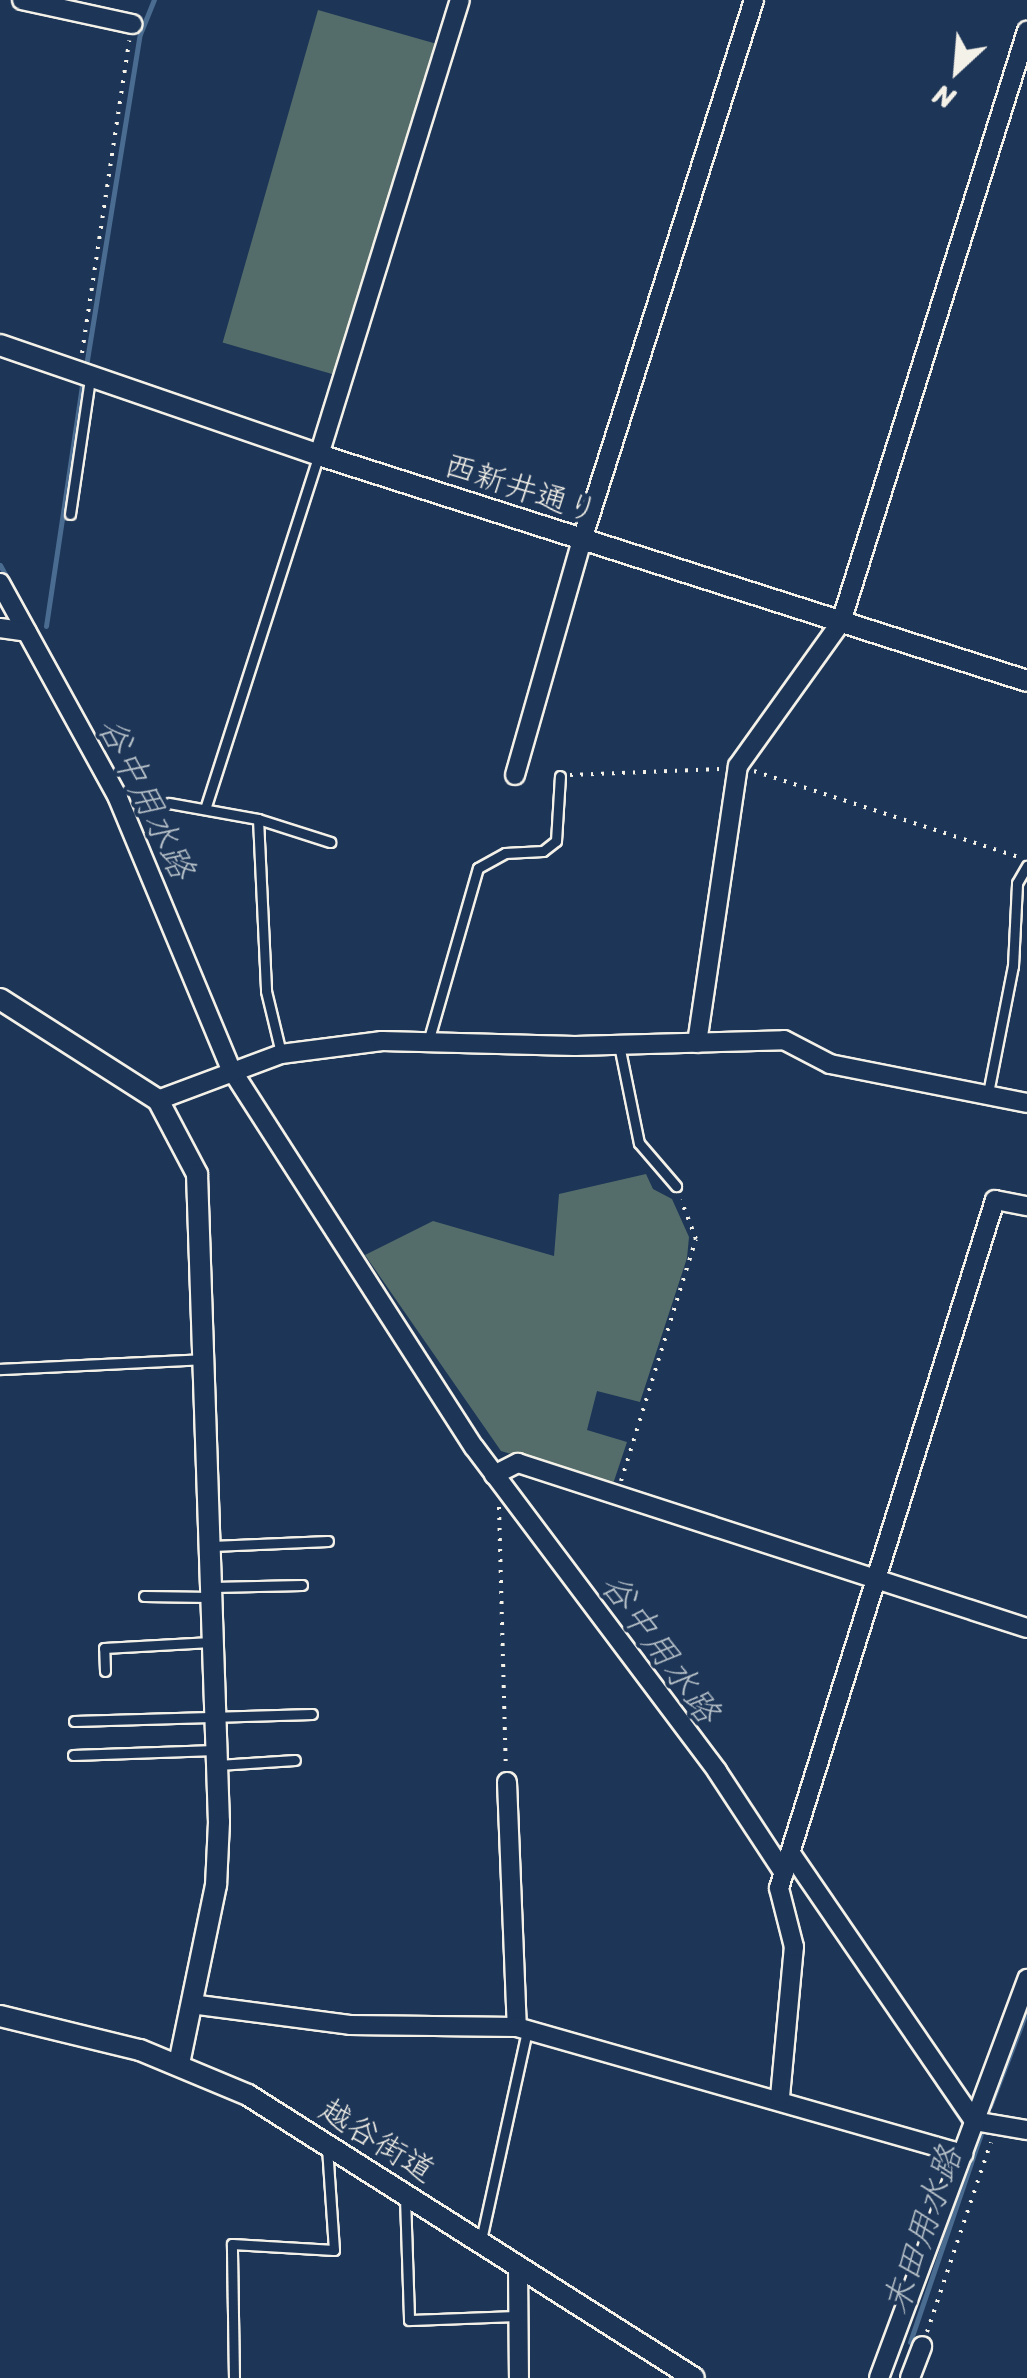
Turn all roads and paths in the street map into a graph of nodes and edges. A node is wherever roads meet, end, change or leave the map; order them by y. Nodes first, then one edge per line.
1 (22, 0) edge
2 (460, 0) edge
3 (754, 0) edge
4 (132, 24) joint
5 (1027, 32) edge
6 (0, 345) edge
7 (85, 374) junction
8 (319, 455) junction
9 (70, 514) dead end
10 (582, 540) junction
11 (0, 582) edge
12 (841, 622) junction
13 (0, 628) edge
14 (27, 632) junction
15 (1027, 680) edge
16 (738, 766) junction
17 (516, 775) dead end
18 (560, 776) joint
19 (169, 803) dead end
20 (206, 806) junction
21 (258, 819) junction
22 (330, 842) dead end
23 (1027, 863) edge
24 (0, 999) edge
25 (428, 1042) junction
26 (697, 1042) junction
27 (618, 1045) junction
28 (281, 1054) junction
29 (230, 1069) junction
30 (988, 1094) junction
31 (158, 1100) junction
32 (1027, 1103) edge
33 (676, 1186) joint
34 (1027, 1206) edge
35 (206, 1359) junction
36 (0, 1369) edge
37 (494, 1475) junction
38 (618, 1496) junction
39 (328, 1540) dead end
40 (212, 1546) junction
41 (880, 1582) junction
42 (302, 1586) dead end
43 (213, 1592) junction
44 (144, 1596) dead end
45 (1027, 1628) edge
46 (214, 1642) junction
47 (105, 1671) dead end
48 (312, 1714) dead end
49 (216, 1718) junction
50 (74, 1721) dead end
51 (73, 1755) dead end
52 (218, 1758) junction
53 (295, 1760) dead end
54 (507, 1782) joint
55 (788, 1864) junction
56 (1027, 1978) edge
57 (191, 2004) junction
58 (0, 2016) edge
59 (522, 2028) junction
60 (179, 2063) junction
61 (780, 2097) junction
62 (974, 2121) junction
63 (996, 2128) junction
64 (1027, 2130) edge
65 (327, 2145) junction
66 (963, 2154) junction
67 (404, 2194) junction
68 (480, 2242) junction
69 (518, 2266) junction
70 (518, 2316) junction
71 (922, 2346) joint
72 (234, 2378) edge
73 (518, 2378) edge
74 (694, 2378) edge
75 (878, 2378) edge
76 (910, 2378) edge

1 - 4 street
2 - 8 street
3 - 10 street
4 - 7 path
5 - 12 street
6 - 7 street, 西新井通り
7 - 8 street, 西新井通り
7 - 9 lane
8 - 10 street, 西新井通り
8 - 20 lane
10 - 12 street, 西新井通り
10 - 17 street
11 - 14 street
12 - 15 street, 西新井通り
12 - 16 street
13 - 14 street
14 - 29 street
16 - 18 path
16 - 23 path
16 - 26 street
18 - 25 lane
19 - 20 lane
20 - 21 lane
21 - 22 lane
21 - 28 lane
23 - 30 lane
24 - 31 street
25 - 27 street
25 - 28 street
26 - 27 street
26 - 30 street
27 - 33 lane
28 - 29 street
29 - 31 street
29 - 37 street
30 - 32 street
31 - 35 street
33 - 38 path
34 - 41 street
35 - 36 lane
35 - 40 street
37 - 38 street
37 - 54 path
37 - 55 street
38 - 41 street
39 - 40 lane
40 - 43 street
41 - 45 street
41 - 55 street
42 - 43 lane
43 - 44 lane
43 - 46 street
46 - 47 lane
46 - 49 street
48 - 49 lane
49 - 50 lane
49 - 52 street
51 - 52 lane
52 - 53 lane
52 - 57 street
54 - 59 street
55 - 61 street
55 - 62 street
56 - 62 street
57 - 59 street
57 - 60 street
58 - 60 street, 越谷街道
59 - 61 street
59 - 68 lane
60 - 65 street, 越谷街道
61 - 66 street
62 - 63 street
62 - 66 street
63 - 64 street
63 - 71 path
65 - 67 street, 越谷街道
65 - 72 lane
66 - 75 street
67 - 68 street, 越谷街道
67 - 70 lane
68 - 69 street, 越谷街道
69 - 70 street
69 - 74 street, 越谷街道
70 - 73 street
71 - 76 street

